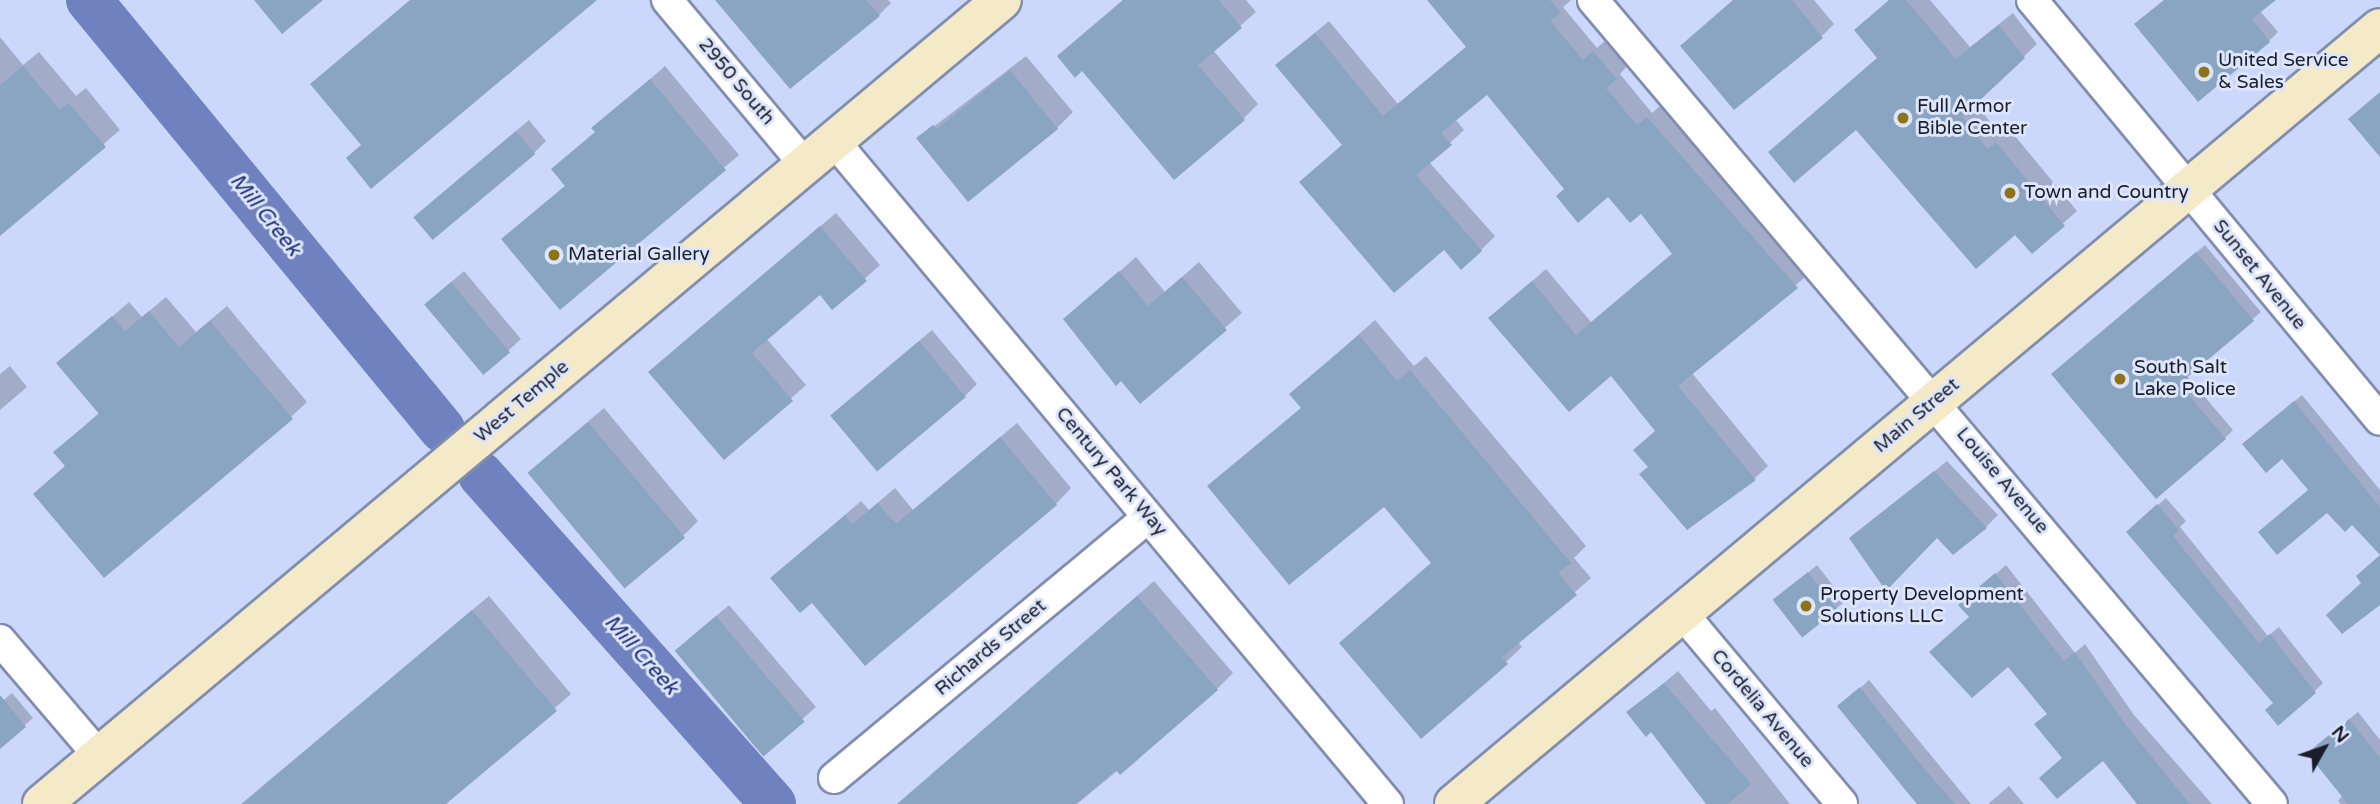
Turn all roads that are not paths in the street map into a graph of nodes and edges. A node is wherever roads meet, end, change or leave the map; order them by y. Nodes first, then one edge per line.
1 (667, 0) edge
2 (1002, 0) edge
3 (1593, 0) edge
4 (2032, 0) edge
5 (2380, 28) edge
6 (834, 141) junction
7 (804, 165) junction
8 (2190, 187) junction
9 (1936, 401) junction
10 (2380, 420) edge
11 (1148, 517) junction
12 (1682, 613) junction
13 (0, 640) edge
14 (99, 756) junction
15 (834, 778) dead end
16 (42, 804) edge
17 (1388, 804) edge
18 (1454, 804) edge
19 (1842, 804) edge
20 (2272, 804) edge

1 - 7 street, 2950 South
2 - 6 street, West Temple
3 - 9 street, Louise Avenue
4 - 8 street, Sunset Avenue
5 - 8 street, Main Street
6 - 7 street, West Temple
6 - 11 street, Century Park Way
7 - 14 street, West Temple
8 - 9 street, Main Street
8 - 10 street, Sunset Avenue
9 - 12 street, Main Street
9 - 20 street, Louise Avenue
11 - 15 street, Richards Street
11 - 17 street, Century Park Way
12 - 18 street, Main Street
12 - 19 street, Cordelia Avenue
13 - 14 street
14 - 16 street, West Temple

